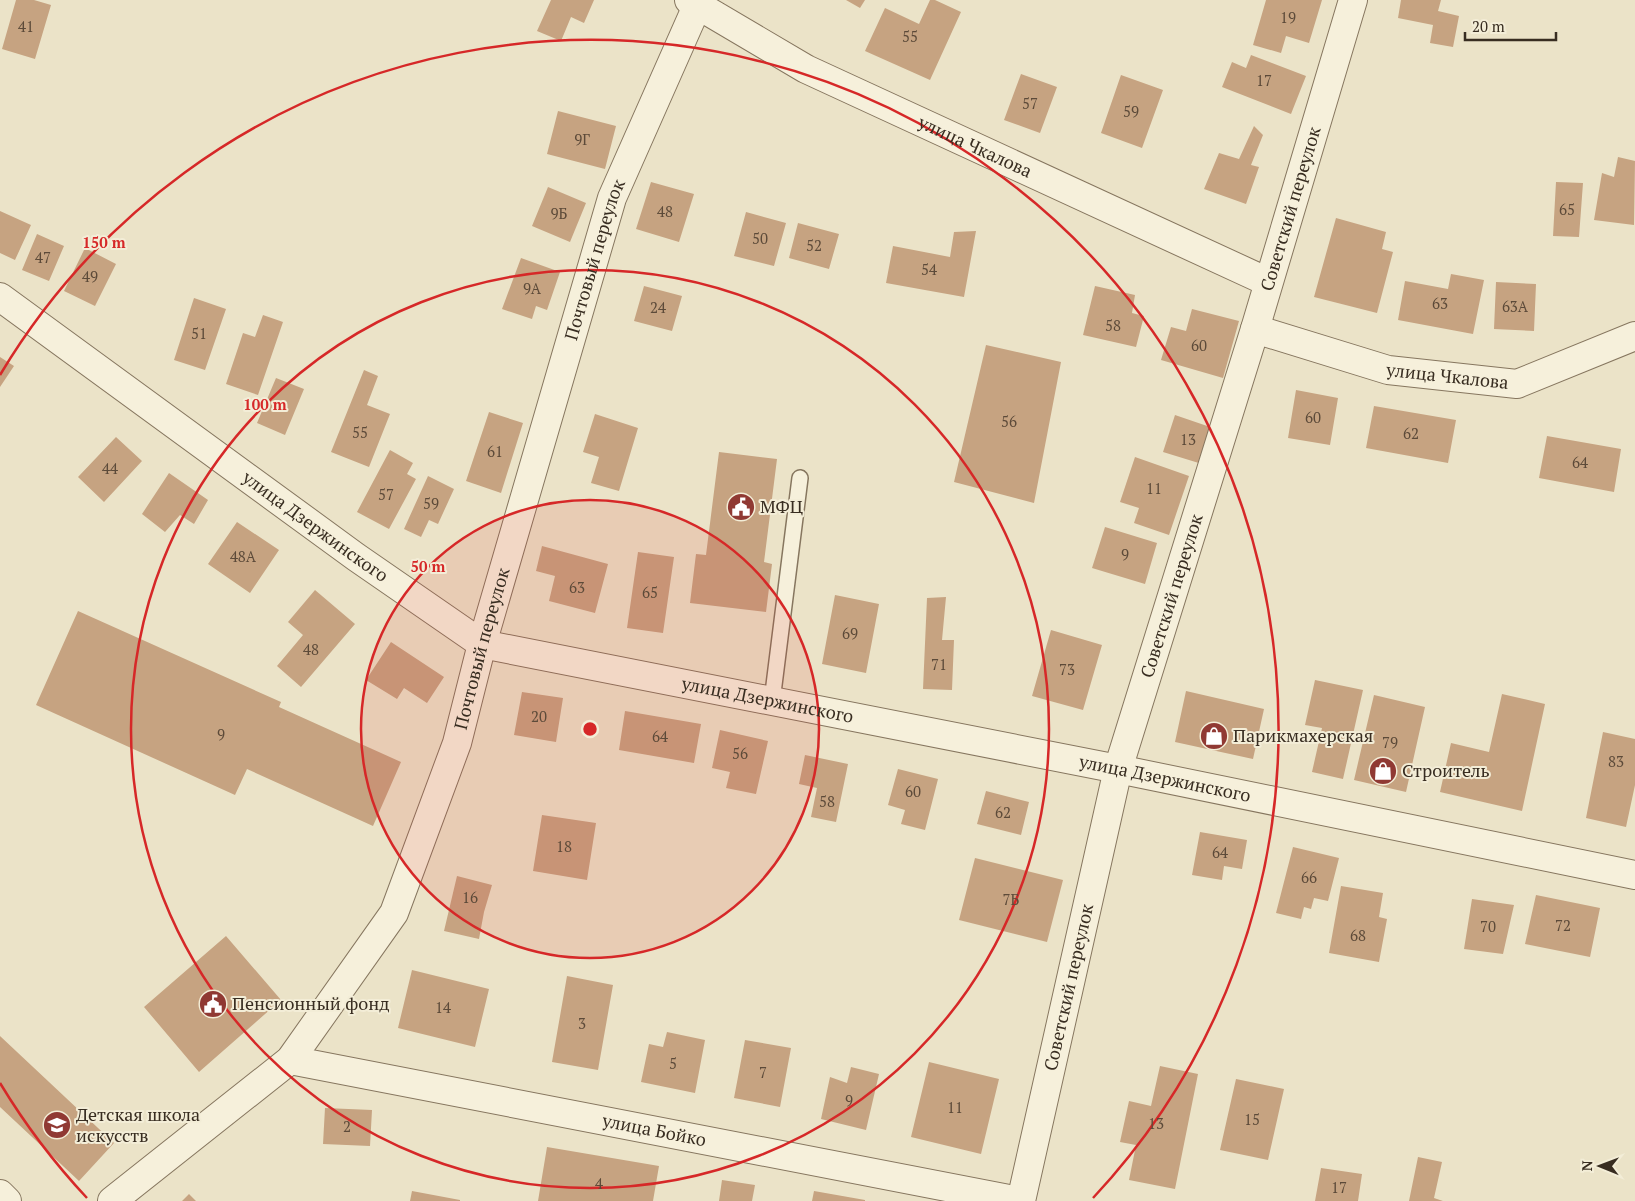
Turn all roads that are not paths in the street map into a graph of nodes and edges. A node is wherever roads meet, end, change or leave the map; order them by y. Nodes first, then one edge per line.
1 (1353, 0) edge
2 (696, 2) edge
3 (1268, 282) junction
4 (0, 296) edge
5 (1255, 329) junction
6 (1635, 336) edge
7 (800, 478) dead end
8 (482, 644) junction
9 (772, 701) junction
10 (1118, 769) junction
11 (1635, 874) edge
12 (290, 1060) junction
13 (0, 1194) edge
14 (7, 1201) edge
15 (112, 1201) edge
16 (1020, 1201) edge

1 - 3 street, Советский переулок
2 - 3 street, улица Чкалова
2 - 8 street, Почтовый переулок
3 - 5 street, Советский переулок
4 - 8 street, улица Дзержинского
5 - 6 street, улица Чкалова
5 - 10 street, Советский переулок
7 - 9 lane
8 - 9 street, улица Дзержинского
8 - 12 street, Почтовый переулок
9 - 10 street, улица Дзержинского
10 - 11 street, улица Дзержинского
10 - 16 street, Советский переулок
12 - 15 street, Почтовый переулок
12 - 16 street, улица Бойко
13 - 14 street

